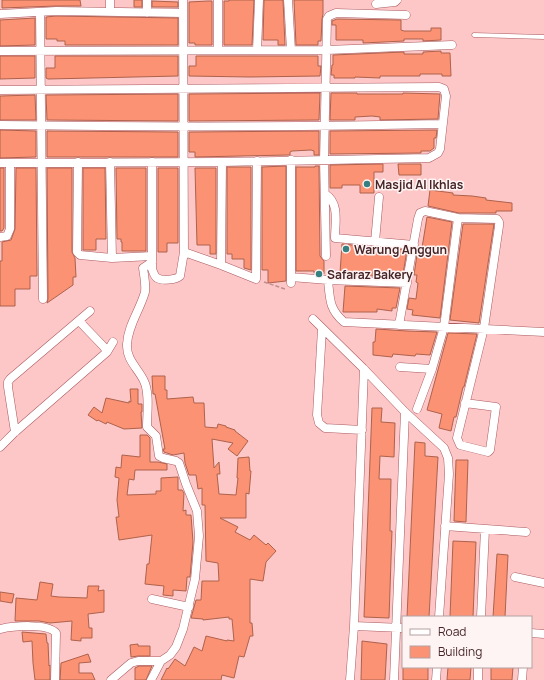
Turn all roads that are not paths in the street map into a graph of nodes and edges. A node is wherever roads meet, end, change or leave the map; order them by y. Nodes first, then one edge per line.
1 (110, 0) edge
2 (147, 0) edge
3 (183, 0) edge
4 (218, 0) edge
5 (259, 0) edge
6 (288, 0) edge
7 (397, 0) edge
8 (376, 4) dead end
9 (40, 12) junction
10 (110, 12) junction
11 (147, 13) junction
12 (183, 13) junction
13 (0, 14) edge
14 (406, 15) dead end
15 (474, 35) dead end
16 (544, 37) edge
17 (452, 45) dead end
18 (183, 50) junction
19 (218, 50) junction
20 (257, 50) junction
21 (291, 50) junction
22 (327, 50) junction
23 (0, 51) edge
24 (40, 51) junction
25 (183, 88) junction
26 (326, 88) junction
27 (0, 90) edge
28 (41, 90) junction
29 (442, 124) junction
30 (0, 125) edge
31 (41, 126) junction
32 (325, 126) junction
33 (183, 127) junction
34 (291, 160) junction
35 (324, 160) junction
36 (256, 161) junction
37 (41, 162) junction
38 (78, 162) junction
39 (110, 162) junction
40 (152, 162) junction
41 (184, 162) junction
42 (222, 162) junction
43 (0, 163) edge
44 (10, 163) junction
45 (325, 194) junction
46 (379, 198) dead end
47 (458, 218) junction
48 (0, 237) edge
49 (375, 242) junction
50 (414, 245) junction
51 (184, 252) junction
52 (326, 256) dead end
53 (112, 258) junction
54 (152, 265) junction
55 (222, 265) junction
56 (328, 280) junction
57 (407, 283) junction
58 (43, 299) dead end
59 (90, 311) dead end
60 (313, 319) dead end
61 (79, 321) junction
62 (399, 325) junction
63 (444, 327) junction
64 (484, 328) junction
65 (322, 329) junction
66 (544, 332) edge
67 (113, 342) dead end
68 (107, 352) junction
69 (400, 367) dead end
70 (364, 369) junction
71 (432, 369) junction
72 (465, 403) junction
73 (417, 409) dead end
74 (405, 412) junction
75 (362, 430) junction
76 (15, 432) junction
77 (0, 446) edge
78 (445, 526) junction
79 (485, 529) junction
80 (526, 532) dead end
81 (515, 577) dead end
82 (544, 583) edge
83 (152, 599) dead end
84 (188, 607) junction
85 (439, 616) edge
86 (481, 616) edge
87 (354, 626) junction
88 (400, 628) edge
89 (0, 629) edge
90 (532, 633) edge
91 (544, 634) edge
92 (161, 660) junction
93 (437, 668) edge
94 (478, 668) edge
95 (522, 668) edge
96 (55, 680) edge
97 (111, 680) edge
98 (151, 680) edge
99 (350, 680) edge
100 (394, 680) edge
101 (436, 680) edge
102 (478, 680) edge
103 (522, 680) edge

1 - 10 street
2 - 11 street
3 - 12 street
4 - 19 street
5 - 20 street
6 - 21 street
7 - 8 street
9 - 10 street
9 - 13 street
9 - 24 street
10 - 11 street
11 - 12 street
12 - 18 street
14 - 22 street
15 - 16 lane
17 - 22 street
18 - 19 street
18 - 24 street
18 - 25 street
19 - 20 street
20 - 21 street
21 - 22 street
22 - 26 street
23 - 24 street
24 - 28 street
25 - 26 street
25 - 28 street
25 - 33 street
26 - 29 street
26 - 32 street
27 - 28 street
28 - 31 street
29 - 32 street
29 - 35 street
30 - 31 street
31 - 33 street
31 - 37 street
32 - 33 street
32 - 35 street
33 - 41 street
34 - 35 street
34 - 36 street
34 - 56 street
35 - 45 street
36 - 42 street
36 - 55 street
37 - 38 street
37 - 44 street
37 - 58 street
38 - 39 street
38 - 53 street
39 - 40 street
39 - 53 street
40 - 41 street
40 - 54 street
41 - 42 street
41 - 51 street
42 - 55 street
43 - 44 street
44 - 48 street
45 - 49 street
45 - 52 street
46 - 49 street
47 - 50 street
47 - 63 street
47 - 64 street
49 - 50 street
50 - 57 street
51 - 54 street
51 - 55 street
53 - 54 street
54 - 84 street
56 - 57 street
56 - 62 street
57 - 62 street
59 - 61 street
60 - 65 street
61 - 68 street
61 - 76 street
62 - 63 street
63 - 64 street
63 - 71 street
64 - 66 street
64 - 72 street
65 - 70 street
65 - 75 street
67 - 68 street
68 - 76 street
69 - 71 street
70 - 74 street
70 - 75 street
71 - 73 street
72 - 72 street
74 - 78 street
74 - 88 street
75 - 87 street
76 - 77 street
78 - 79 street
78 - 85 street
79 - 80 street
79 - 86 street
81 - 82 street
83 - 84 street
84 - 92 street
87 - 88 street
87 - 99 street
88 - 100 street
89 - 96 street
90 - 91 street
92 - 97 street
92 - 98 street
93 - 101 street
94 - 102 street
95 - 103 street

